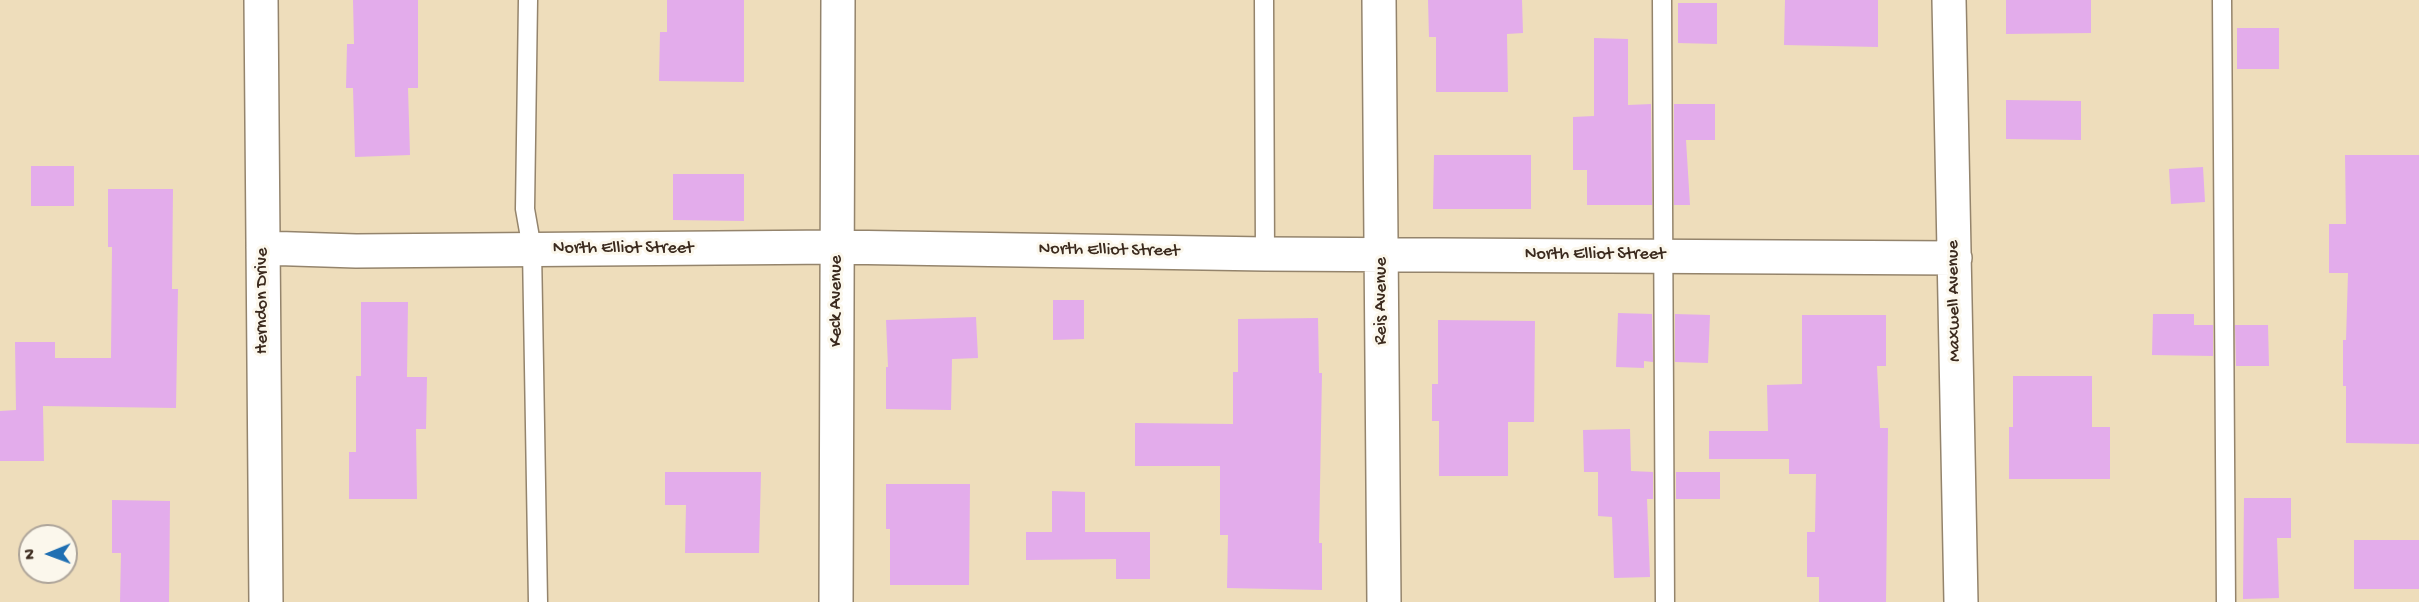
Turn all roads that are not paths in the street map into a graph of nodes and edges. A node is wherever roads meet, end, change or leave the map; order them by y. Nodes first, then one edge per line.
1 (261, 0) edge
2 (528, 0) edge
3 (838, 0) edge
4 (1264, 0) edge
5 (1379, 0) edge
6 (1662, 0) edge
7 (1949, 0) edge
8 (2222, 0) edge
9 (263, 248) junction
10 (837, 248) junction
11 (532, 249) junction
12 (1265, 254) junction
13 (1382, 254) junction
14 (1663, 256) junction
15 (1955, 258) junction
16 (266, 602) edge
17 (538, 602) edge
18 (836, 602) edge
19 (1384, 602) edge
20 (1665, 602) edge
21 (1961, 602) edge
22 (2226, 602) edge

1 - 9 street, Herndon Drive
2 - 11 lane
3 - 10 street, Keck Avenue
4 - 12 lane
5 - 13 street, Reis Avenue
6 - 14 lane
7 - 15 street, Maxwell Avenue
8 - 22 lane
9 - 11 street, North Elliot Street
9 - 16 street, Herndon Drive
10 - 11 street, North Elliot Street
10 - 12 street, North Elliot Street
10 - 18 street, Keck Avenue
11 - 17 lane
12 - 13 street, North Elliot Street
13 - 14 street, North Elliot Street
13 - 19 street, Reis Avenue
14 - 15 street, North Elliot Street
14 - 20 lane
15 - 21 street, Maxwell Avenue

